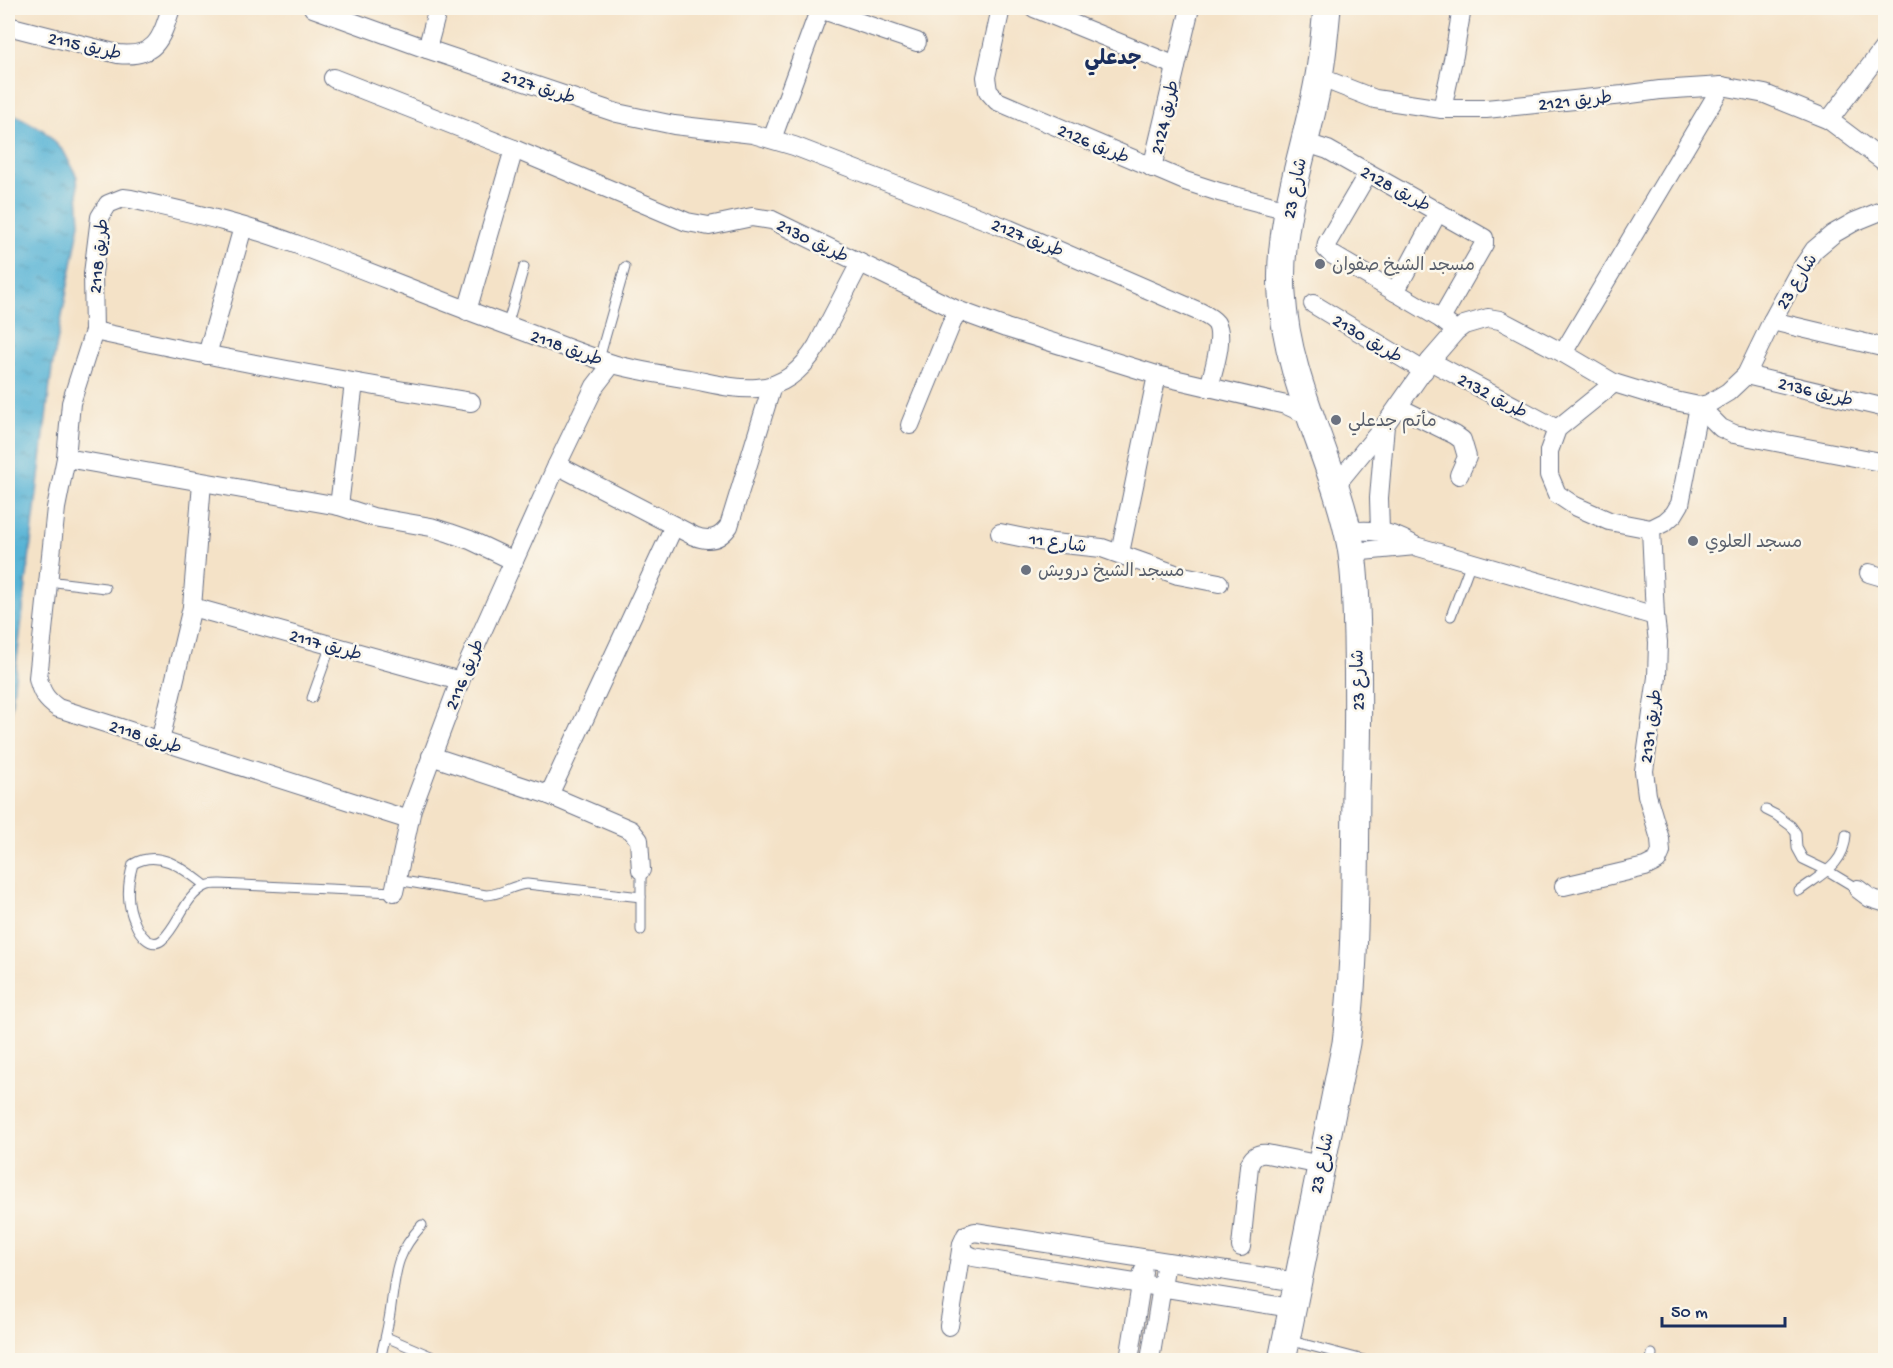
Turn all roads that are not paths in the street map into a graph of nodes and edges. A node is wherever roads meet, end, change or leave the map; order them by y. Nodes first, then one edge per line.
1 (171, 8) edge
2 (313, 8) edge
3 (438, 8) edge
4 (818, 8) edge
5 (1001, 8) edge
6 (1034, 8) edge
7 (1190, 8) edge
8 (1327, 8) edge
9 (1462, 8) edge
10 (8, 26) edge
11 (917, 42) dead end
12 (1886, 45) edge
13 (427, 49) junction
14 (1176, 66) junction
15 (1319, 77) junction
16 (333, 78) dead end
17 (1722, 86) junction
18 (1442, 109) junction
19 (1829, 120) junction
20 (772, 139) junction
21 (1303, 142) junction
22 (514, 149) junction
23 (1886, 163) edge
24 (1152, 168) junction
25 (1368, 173) junction
26 (1886, 209) edge
27 (1288, 210) junction
28 (1438, 212) junction
29 (243, 226) junction
30 (860, 263) junction
31 (524, 267) dead end
32 (625, 267) dead end
33 (1395, 292) junction
34 (1313, 304) dead end
35 (957, 310) junction
36 (467, 311) junction
37 (1441, 319) junction
38 (1772, 321) junction
39 (507, 326) junction
40 (94, 331) junction
41 (1456, 331) junction
42 (1886, 348) edge
43 (1563, 353) junction
44 (207, 355) junction
45 (605, 361) junction
46 (1427, 366) junction
47 (1157, 375) junction
48 (1746, 375) junction
49 (354, 383) junction
50 (1614, 383) junction
51 (1298, 384) junction
52 (772, 386) junction
53 (1209, 388) junction
54 (1260, 400) junction
55 (471, 402) dead end
56 (1699, 406) junction
57 (1398, 407) junction
58 (1886, 408) edge
59 (1310, 416) junction
60 (910, 425) dead end
61 (1385, 425) junction
62 (1557, 429) junction
63 (66, 458) junction
64 (1886, 463) edge
65 (557, 465) junction
66 (1459, 475) dead end
67 (202, 483) junction
68 (1335, 486) junction
69 (339, 506) junction
70 (674, 526) junction
71 (1651, 529) junction
72 (1380, 531) junction
73 (1000, 532) dead end
74 (1350, 542) junction
75 (1415, 546) junction
76 (1120, 553) junction
77 (514, 561) junction
78 (1471, 562) junction
79 (48, 581) junction
80 (1219, 583) dead end
81 (105, 588) dead end
82 (192, 607) junction
83 (1451, 616) dead end
84 (1655, 616) junction
85 (331, 645) junction
86 (460, 681) junction
87 (312, 698) dead end
88 (160, 741) junction
89 (431, 756) junction
90 (549, 795) junction
91 (1766, 810) dead end
92 (409, 820) junction
93 (1846, 835) dead end
94 (641, 870) joint
95 (1828, 871) junction
96 (206, 886) junction
97 (395, 886) junction
98 (1564, 886) dead end
99 (1858, 889) joint
100 (1799, 891) dead end
101 (641, 897) junction
102 (1886, 903) edge
103 (641, 930) dead end
104 (1321, 1165) junction
105 (422, 1226) dead end
106 (1041, 1242) junction
107 (962, 1244) junction
108 (1241, 1246) dead end
109 (1145, 1259) junction
110 (1166, 1262) junction
111 (1037, 1267) junction
112 (1141, 1284) junction
113 (1162, 1287) junction
114 (1294, 1295) junction
115 (949, 1326) dead end
116 (386, 1337) junction
117 (1284, 1350) edge
118 (380, 1360) edge
119 (440, 1360) edge
120 (1129, 1360) edge
121 (1150, 1360) edge
122 (1364, 1360) edge

1 - 10 street, طريق 2115
2 - 13 street, طريق 2127
3 - 13 street
4 - 11 street
4 - 20 street
5 - 24 street, طريق 2126
6 - 14 street, طريق 2124
7 - 14 street, طريق 2124
8 - 15 street, شارع 23
9 - 18 street
12 - 19 street
13 - 20 street, طريق 2127
14 - 24 street, طريق 2124
15 - 18 street, طريق 2121
15 - 21 street, شارع 23
16 - 22 street, طريق 2130
17 - 18 street, طريق 2121
17 - 19 street, طريق 2121
17 - 43 street
19 - 23 street, طريق 2121
20 - 53 street, طريق 2127
21 - 25 street, طريق 2128
21 - 27 street, شارع 23
22 - 30 street, طريق 2130
22 - 36 street
24 - 27 street, طريق 2126
25 - 28 street, طريق 2128
25 - 33 street
26 - 38 street, شارع 23
27 - 51 street, شارع 23
28 - 33 street
28 - 37 street, طريق 2128
29 - 36 street, طريق 2118
29 - 40 street, طريق 2118
29 - 44 street
30 - 35 street, طريق 2130
30 - 52 street, طريق 2118
31 - 39 lane
32 - 45 lane
33 - 37 street
34 - 46 street, طريق 2130
35 - 47 street, طريق 2130
35 - 60 street
36 - 39 street, طريق 2118
37 - 41 street
38 - 42 street, شارع 23
38 - 48 street, شارع 23
39 - 45 street, طريق 2118
40 - 44 street
40 - 63 street, طريق 2118
41 - 43 street
41 - 46 street
43 - 50 street
44 - 49 street
45 - 52 street, طريق 2118
45 - 65 street, طريق 2116
46 - 57 street
46 - 62 street, طريق 2132
47 - 53 street, طريق 2130
47 - 76 street
48 - 56 street, شارع 23
48 - 58 street, طريق 2136
49 - 55 street
49 - 69 street
50 - 56 street
50 - 62 street
51 - 54 street
51 - 59 street, شارع 23
52 - 70 street
53 - 54 street, طريق 2130
54 - 59 street, طريق 2130
56 - 64 street
56 - 71 street
57 - 61 street
57 - 66 street
59 - 68 street, شارع 23
61 - 68 street
61 - 72 street
62 - 71 street
63 - 67 street
63 - 79 street, طريق 2118
65 - 70 street
65 - 77 street, طريق 2116
67 - 69 street
67 - 82 street
68 - 74 street, شارع 23
69 - 77 street
70 - 90 street
71 - 84 street, طريق 2131
72 - 74 street
72 - 75 street
73 - 76 street, شارع 11
74 - 75 street
74 - 104 street, شارع 23
75 - 78 street
76 - 80 street, شارع 11
77 - 86 street, طريق 2116
78 - 83 lane
78 - 84 street
79 - 81 lane
79 - 88 street, طريق 2118
82 - 85 street, طريق 2117
82 - 88 street
84 - 98 street, طريق 2131
85 - 86 street, طريق 2117
85 - 87 lane
86 - 89 street, طريق 2116
88 - 92 street, طريق 2118
89 - 90 street
89 - 92 street, طريق 2116
90 - 94 street
91 - 95 lane
92 - 97 street, طريق 2116
93 - 95 lane
94 - 101 lane
95 - 99 lane
95 - 100 lane
96 - 96 lane
96 - 97 lane
97 - 101 lane
99 - 102 street
101 - 103 lane
104 - 108 street
104 - 114 street, شارع 23
105 - 116 lane
106 - 107 street
106 - 109 street
106 - 111 street
107 - 111 street
107 - 115 street
109 - 110 street
109 - 112 street
110 - 113 street
110 - 114 street
111 - 112 street
112 - 113 street
112 - 120 street
113 - 114 street
113 - 121 street
114 - 117 street, شارع 23
116 - 118 lane
116 - 119 lane
117 - 122 lane

